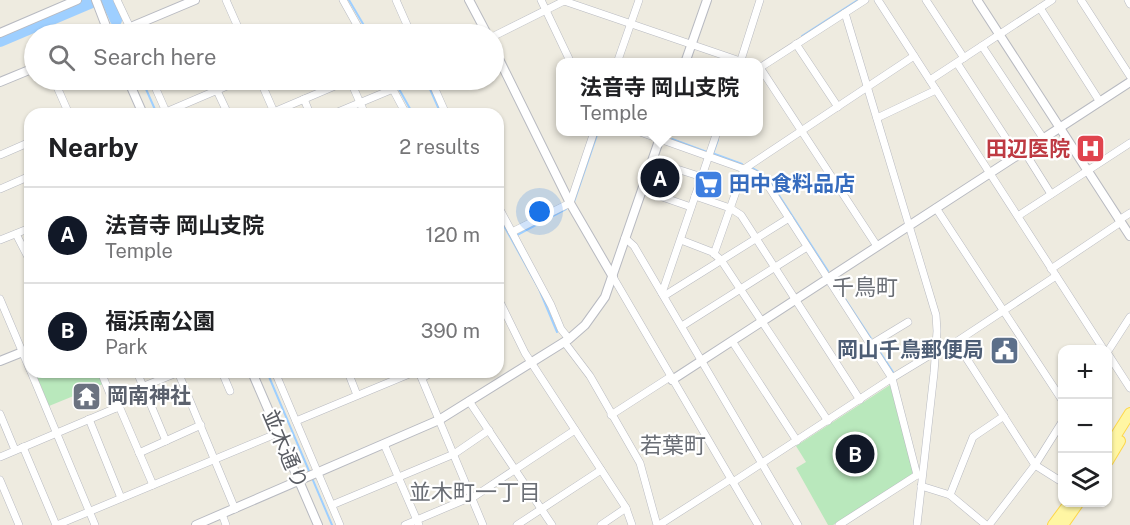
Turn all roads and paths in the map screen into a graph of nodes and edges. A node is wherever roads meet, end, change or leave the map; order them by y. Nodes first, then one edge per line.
1 (77, 0) edge
2 (96, 0) edge
3 (117, 0) edge
4 (195, 0) edge
5 (226, 0) edge
6 (343, 0) edge
7 (396, 0) edge
8 (469, 0) edge
9 (541, 0) edge
10 (639, 0) edge
11 (707, 0) edge
12 (760, 0) edge
13 (865, 0) edge
14 (878, 0) edge
15 (926, 0) edge
16 (977, 0) edge
17 (1052, 0) edge
18 (1081, 0) edge
19 (564, 1) edge
20 (1040, 8) junction
21 (546, 10) junction
22 (845, 13) junction
23 (115, 24) edge
24 (120, 24) edge
25 (140, 24) edge
26 (237, 24) edge
27 (357, 24) edge
28 (407, 24) edge
29 (482, 24) edge
30 (630, 24) junction
31 (504, 31) edge
32 (0, 33) edge
33 (999, 34) junction
34 (796, 44) junction
35 (691, 45) junction
36 (982, 46) junction
37 (914, 56) junction
38 (569, 58) edge
39 (619, 58) edge
40 (687, 58) edge
41 (730, 58) edge
42 (743, 58) edge
43 (964, 58) junction
44 (957, 63) junction
45 (763, 65) edge
46 (504, 69) edge
47 (24, 72) edge
48 (763, 72) edge
49 (1130, 76) edge
50 (930, 80) junction
51 (0, 82) edge
52 (1130, 82) edge
53 (868, 88) junction
54 (58, 90) edge
55 (132, 90) edge
56 (156, 90) edge
57 (217, 90) joint
58 (263, 90) edge
59 (325, 90) edge
60 (354, 90) edge
61 (391, 90) edge
62 (394, 90) edge
63 (435, 90) edge
64 (936, 90) junction
65 (304, 99) junction
66 (1100, 102) junction
67 (360, 103) junction
68 (838, 107) junction
69 (66, 108) edge
70 (140, 108) edge
71 (164, 108) edge
72 (177, 108) edge
73 (225, 108) edge
74 (269, 108) edge
75 (283, 108) edge
76 (308, 108) edge
77 (352, 108) edge
78 (362, 108) edge
79 (403, 108) edge
80 (443, 108) edge
81 (877, 118) junction
82 (1060, 128) junction
83 (802, 130) junction
84 (593, 136) edge
85 (661, 136) edge
86 (663, 136) edge
87 (716, 136) edge
88 (1043, 138) junction
89 (1130, 142) edge
90 (24, 145) edge
91 (1021, 153) junction
92 (0, 155) edge
93 (708, 157) junction
94 (652, 161) junction
95 (744, 169) junction
96 (1087, 170) junction
97 (990, 173) junction
98 (702, 177) junction
99 (24, 179) edge
100 (0, 189) edge
101 (642, 190) junction
102 (1052, 194) junction
103 (695, 196) junction
104 (570, 203) junction
105 (692, 207) junction
106 (730, 208) junction
107 (936, 208) junction
108 (1130, 213) edge
109 (1018, 216) junction
110 (504, 217) edge
111 (789, 218) junction
112 (1120, 221) junction
113 (909, 225) junction
114 (24, 231) edge
115 (512, 232) junction
116 (16, 234) junction
117 (1130, 236) edge
118 (625, 238) junction
119 (756, 238) junction
120 (0, 240) edge
121 (681, 240) junction
122 (877, 246) junction
123 (807, 247) junction
124 (24, 249) edge
125 (714, 254) junction
126 (721, 260) junction
127 (774, 268) junction
128 (1051, 269) junction
129 (1056, 276) junction
130 (613, 277) junction
131 (827, 279) junction
132 (741, 289) junction
133 (663, 295) junction
134 (0, 299) edge
135 (795, 300) junction
136 (504, 310) edge
137 (1004, 311) junction
138 (1130, 317) edge
139 (762, 321) junction
140 (908, 322) dead end
141 (681, 326) junction
142 (567, 341) junction
143 (732, 341) junction
144 (956, 342) junction
145 (873, 344) junction
146 (1101, 345) edge
147 (1111, 345) edge
148 (24, 346) edge
149 (24, 351) edge
150 (935, 352) junction
151 (0, 361) edge
152 (702, 361) junction
153 (1112, 361) edge
154 (532, 363) junction
155 (33, 378) edge
156 (103, 378) edge
157 (140, 378) edge
158 (163, 378) edge
159 (181, 378) edge
160 (225, 378) edge
161 (255, 378) edge
162 (278, 378) edge
163 (350, 378) edge
164 (399, 378) edge
165 (421, 378) edge
166 (892, 378) junction
167 (671, 379) junction
168 (143, 386) junction
169 (1130, 388) edge
170 (230, 391) dead end
171 (357, 395) junction
172 (112, 399) junction
173 (1061, 399) edge
174 (860, 400) junction
175 (470, 401) junction
176 (116, 408) junction
177 (1130, 413) edge
178 (0, 414) edge
179 (611, 415) junction
180 (1004, 416) junction
181 (89, 418) junction
182 (439, 420) junction
183 (296, 421) junction
184 (828, 421) junction
185 (201, 425) junction
186 (1130, 426) edge
187 (1058, 428) edge
188 (489, 430) junction
189 (575, 430) junction
190 (57, 433) junction
191 (278, 433) junction
192 (1112, 440) edge
193 (166, 441) junction
194 (797, 441) junction
195 (384, 444) junction
196 (23, 447) junction
197 (15, 450) junction
198 (139, 453) junction
199 (1112, 453) edge
200 (454, 454) junction
201 (0, 457) edge
202 (215, 459) junction
203 (762, 463) junction
204 (1035, 465) junction
205 (515, 470) junction
206 (601, 470) junction
207 (920, 475) junction
208 (310, 477) junction
209 (399, 477) junction
210 (1058, 479) edge
211 (0, 480) edge
212 (732, 481) junction
213 (153, 485) junction
214 (921, 486) junction
215 (950, 495) junction
216 (471, 497) junction
217 (122, 498) junction
218 (332, 505) junction
219 (1068, 507) edge
220 (1075, 507) edge
221 (626, 508) junction
222 (235, 509) junction
223 (541, 509) junction
224 (90, 511) junction
225 (222, 514) junction
226 (1063, 522) edge
227 (418, 523) edge
228 (19, 525) edge
229 (57, 525) edge
230 (95, 525) edge
231 (196, 525) edge
232 (226, 525) edge
233 (318, 525) edge
234 (340, 525) edge
235 (405, 525) edge
236 (483, 525) edge
237 (517, 525) edge
238 (552, 525) edge
239 (602, 525) edge
240 (632, 525) edge
241 (658, 525) edge
242 (758, 525) edge
243 (798, 525) edge
244 (839, 525) edge
245 (916, 525) edge
246 (987, 525) edge

1 - 32 street
2 - 23 street
3 - 24 street
4 - 25 street
5 - 26 street
6 - 27 street
7 - 28 street
8 - 29 street
9 - 21 street
10 - 30 street
11 - 35 street
12 - 42 street
13 - 22 street
14 - 37 street
15 - 43 street
16 - 33 street
17 - 20 street
18 - 49 street
19 - 21 street
19 - 30 street
20 - 33 street
20 - 66 street
21 - 31 street
21 - 38 street
22 - 34 street
22 - 53 street
30 - 35 street
30 - 39 street
33 - 36 street
33 - 82 street
34 - 45 street
34 - 68 street
35 - 40 street
35 - 41 street
36 - 43 street
36 - 88 street
37 - 50 street
37 - 53 street
43 - 44 street
44 - 50 street
44 - 91 street
46 - 104 street
47 - 51 street
48 - 83 street
50 - 64 street
52 - 66 street
53 - 68 street
53 - 81 street
54 - 69 street
55 - 70 street
56 - 71 street
57 - 72 street
57 - 73 street
58 - 74 street
59 - 65 street
60 - 67 street
61 - 67 street
62 - 79 street
63 - 80 street
64 - 81 street
64 - 97 street
65 - 75 street
65 - 76 street
66 - 82 street
67 - 77 street
67 - 78 street
68 - 83 street
81 - 113 street
82 - 88 street
82 - 96 street
83 - 95 street
83 - 122 street
84 - 104 street
85 - 94 street
86 - 93 street
87 - 93 street
88 - 91 street
89 - 96 street
90 - 92 street
91 - 97 street
91 - 102 street
93 - 95 street
93 - 98 street
94 - 98 street
94 - 101 street
95 - 106 street
95 - 111 street
96 - 102 street
96 - 112 street
97 - 107 street
97 - 109 street
98 - 103 street
99 - 100 street
101 - 105 street
101 - 118 street
102 - 109 street
103 - 105 street
103 - 106 street
104 - 115 street
104 - 130 street
105 - 121 street
106 - 119 street
106 - 125 street
107 - 113 street
107 - 137 street
108 - 112 street
109 - 128 street
110 - 115 street
111 - 119 street
111 - 123 street
112 - 117 street
112 - 128 street
113 - 122 street
113 - 150 street
114 - 116 street
115 - 142 street
116 - 120 street
116 - 124 street
118 - 130 street
118 - 133 street
119 - 126 street
119 - 127 street
121 - 125 street
121 - 133 street
122 - 131 street
123 - 127 street
123 - 131 street
125 - 126 street
126 - 132 street
126 - 133 street
127 - 132 street
127 - 135 street
128 - 129 street
129 - 137 street
129 - 146 street
130 - 142 street
130 - 167 street
131 - 135 street
131 - 145 street
132 - 139 street
132 - 141 street
133 - 141 street
134 - 148 street
135 - 139 street
135 - 174 street
136 - 154 street
137 - 144 street
137 - 173 street
138 - 147 street
139 - 143 street
139 - 184 street
140 - 145 street
141 - 152 street
142 - 154 street
142 - 179 street
143 - 152 street
143 - 194 street
144 - 150 street
144 - 180 street
145 - 166 street
149 - 151 street
150 - 166 street
150 - 207 street
152 - 167 street
152 - 203 street
153 - 169 street
154 - 175 street
154 - 189 street
155 - 190 street
156 - 172 street
157 - 168 street
158 - 168 street
159 - 185 street
160 - 170 street
161 - 191 street, 並木通り
162 - 183 street
163 - 171 street
164 - 171 street
165 - 182 street
166 - 174 street
166 - 207 street
167 - 179 street
167 - 212 street
168 - 172 street
168 - 193 street
171 - 183 street
172 - 176 street
174 - 184 street
175 - 182 street
175 - 188 street
176 - 181 street
176 - 198 street
177 - 192 main road
178 - 197 street
179 - 241 street
180 - 204 street
180 - 215 street
181 - 190 street
181 - 217 street
182 - 195 street
182 - 200 street
183 - 208 street
184 - 194 street
185 - 193 street
185 - 202 street
186 - 199 main road
187 - 204 street
188 - 200 street
188 - 205 street
189 - 205 street
189 - 206 street
190 - 196 street
190 - 224 street
191 - 202 street
191 - 208 street, 並木通り
193 - 198 street
194 - 203 street
195 - 208 street
195 - 209 street
196 - 197 street
196 - 229 street
197 - 201 street
198 - 213 street
200 - 209 street
200 - 216 street
202 - 213 street
202 - 222 street
203 - 212 street
203 - 243 street
204 - 210 street
204 - 246 street
205 - 216 street
205 - 223 street
206 - 221 street
206 - 223 street
207 - 214 street
207 - 244 street
208 - 218 street
208 - 222 street
208 - 233 street, 並木通り
209 - 218 street
209 - 227 street
211 - 228 street
212 - 241 street
212 - 242 street
213 - 217 street
214 - 215 street
214 - 245 street
215 - 246 street
216 - 227 street
216 - 236 street
217 - 224 street
218 - 234 street
219 - 226 main road
220 - 226 main road
221 - 239 street
221 - 240 street
222 - 225 street
223 - 237 street
223 - 238 street
224 - 229 street
224 - 230 street
225 - 231 street
225 - 232 street
227 - 235 street

